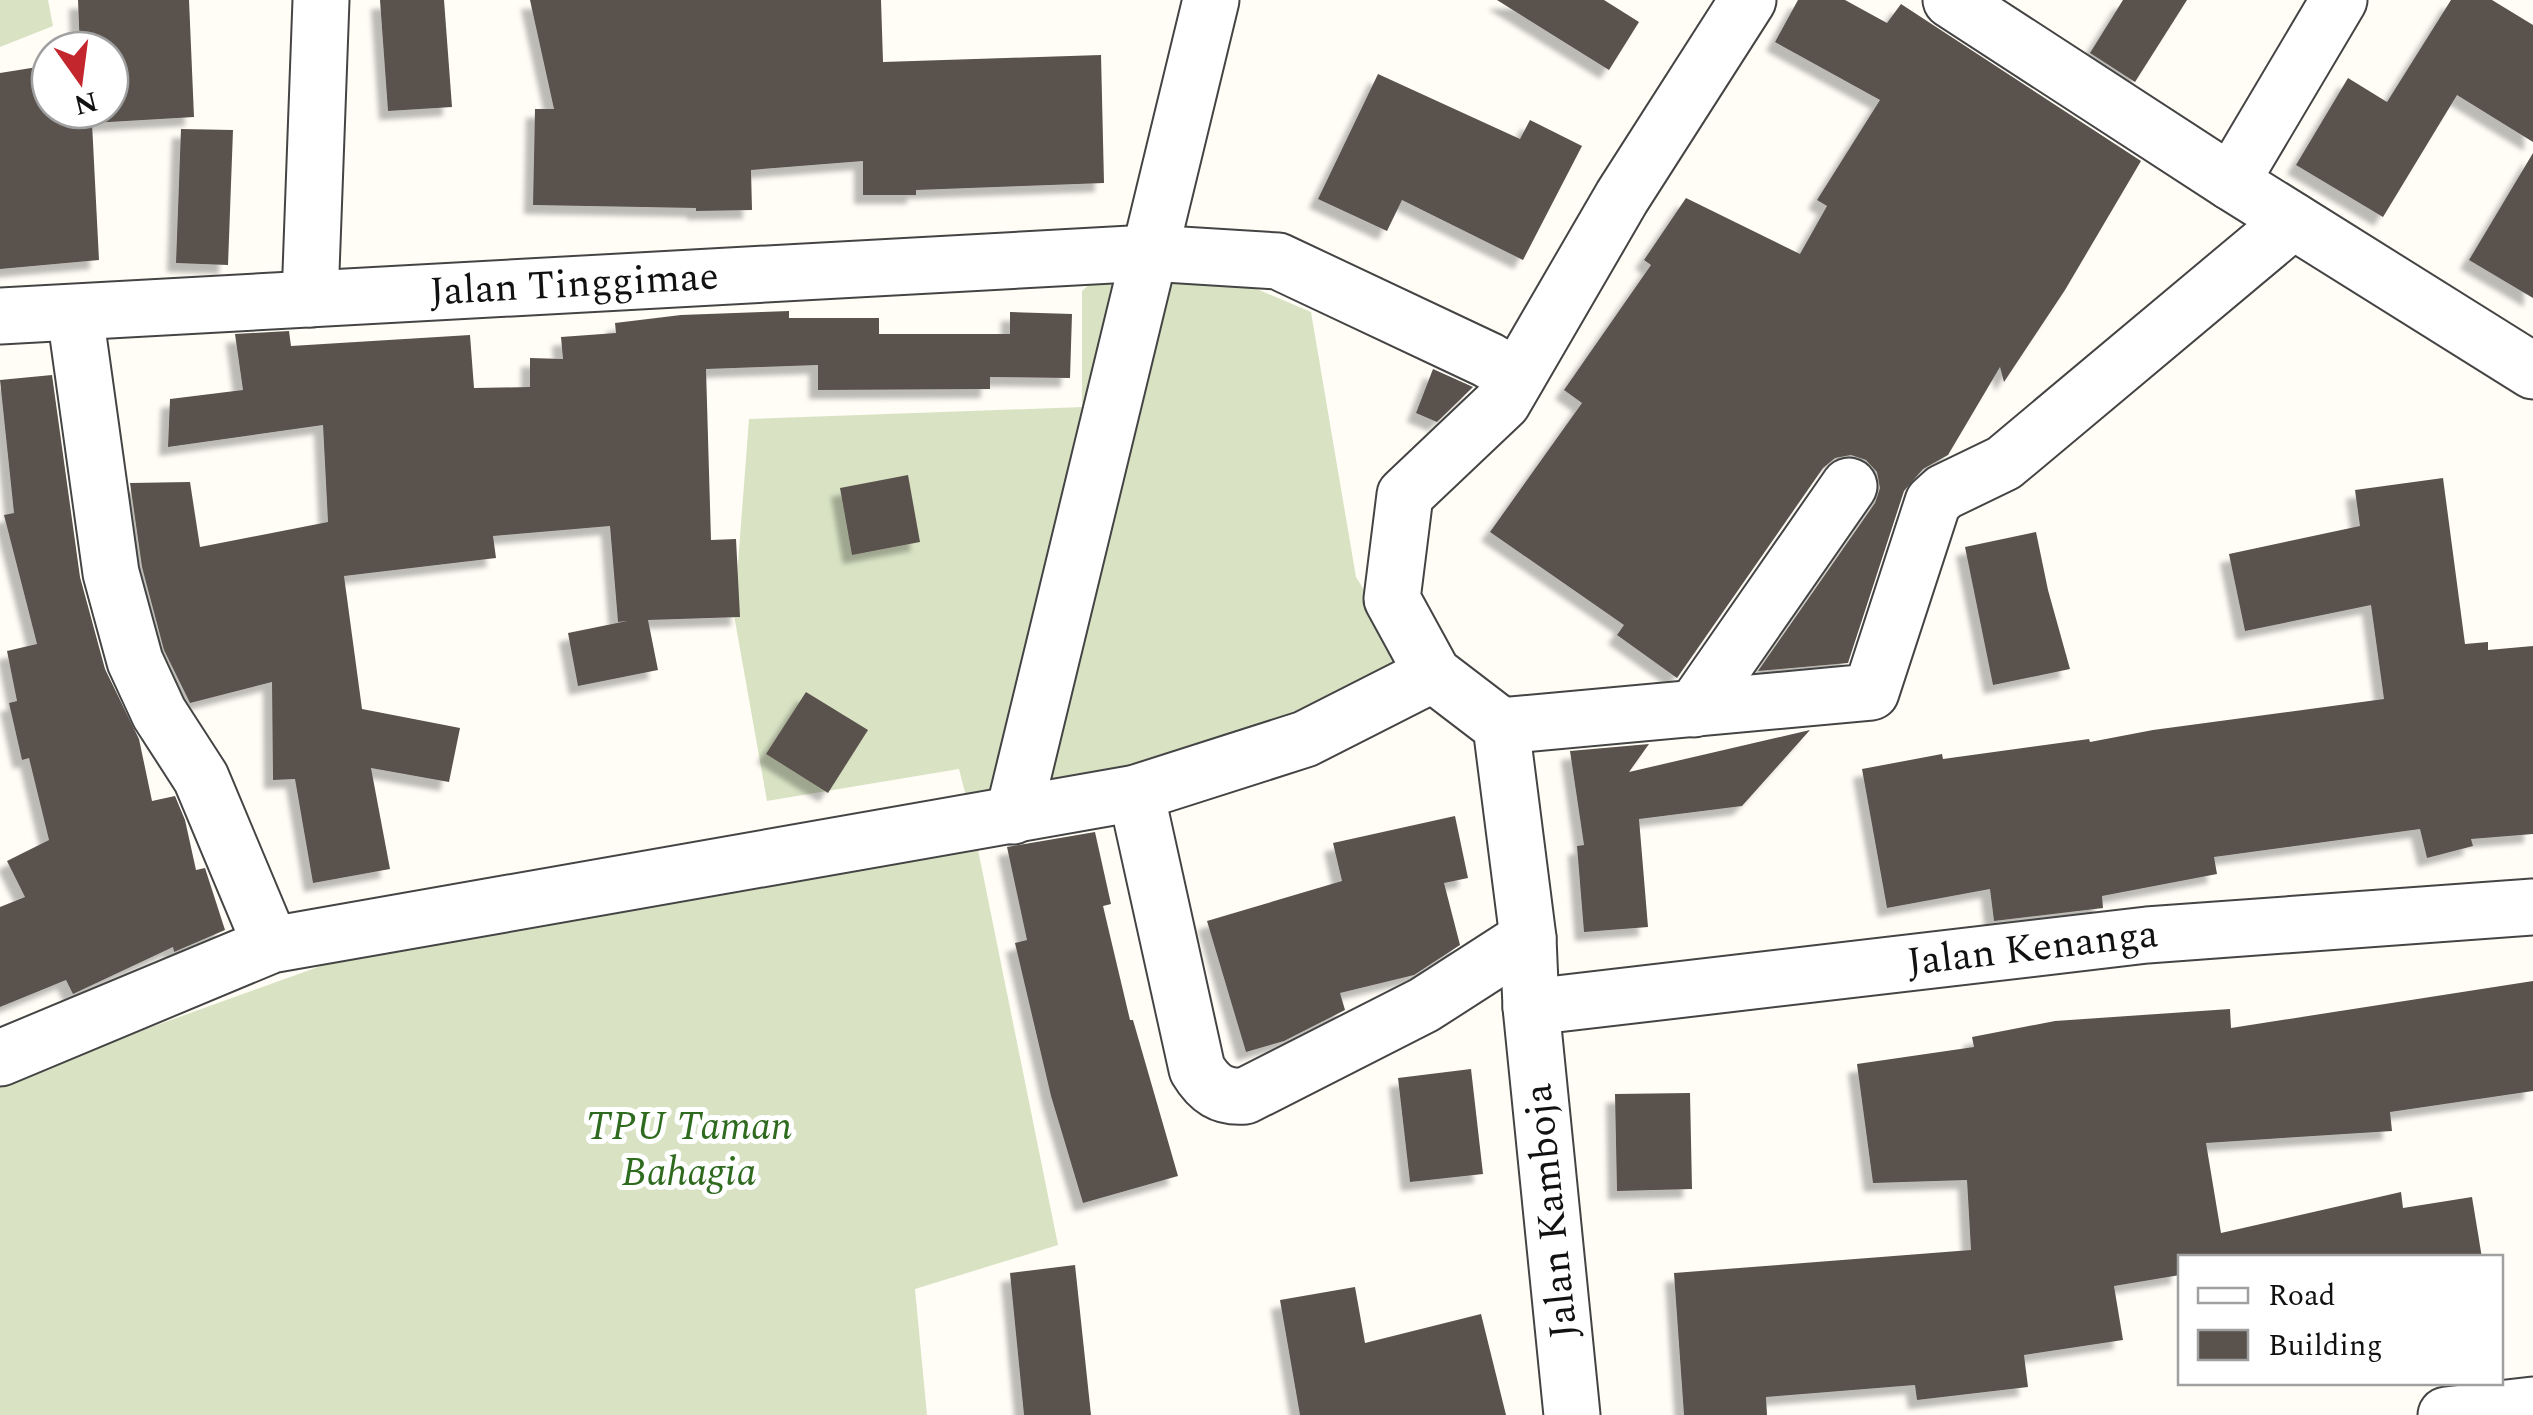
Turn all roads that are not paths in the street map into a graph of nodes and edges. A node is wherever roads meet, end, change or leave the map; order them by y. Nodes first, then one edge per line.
1 (322, 0) edge
2 (1211, 0) edge
3 (1748, 0) edge
4 (1952, 0) edge
5 (2339, 0) edge
6 (2232, 182) junction
7 (2293, 221) junction
8 (1149, 253) junction
9 (310, 299) junction
10 (75, 314) junction
11 (0, 316) edge
12 (2533, 371) edge
13 (1517, 378) junction
14 (1849, 486) dead end
15 (1433, 674) junction
16 (1694, 709) junction
17 (1501, 726) junction
18 (1136, 793) junction
19 (1013, 816) junction
20 (2533, 906) edge
21 (1528, 938) junction
22 (270, 946) junction
23 (1531, 1007) junction
24 (0, 1058) edge
25 (2533, 1405) edge
26 (1572, 1415) edge
27 (2446, 1415) edge

1 - 9 street
2 - 8 street
3 - 13 street
4 - 6 street
5 - 6 street
6 - 7 street
7 - 12 street
7 - 16 street
8 - 9 street, Jalan Tinggimae
8 - 13 street, Jalan Tinggimae
8 - 19 street
9 - 10 street, Jalan Tinggimae
10 - 11 street, Jalan Tinggimae
10 - 22 street
13 - 15 street
14 - 16 street
15 - 17 street
15 - 18 street
16 - 17 street
17 - 21 street, Jalan Kamboja
18 - 19 street
18 - 21 street
19 - 22 street
20 - 23 street, Jalan Kenanga
21 - 23 street, Jalan Kamboja
22 - 24 street
23 - 26 street, Jalan Kamboja
25 - 27 street

